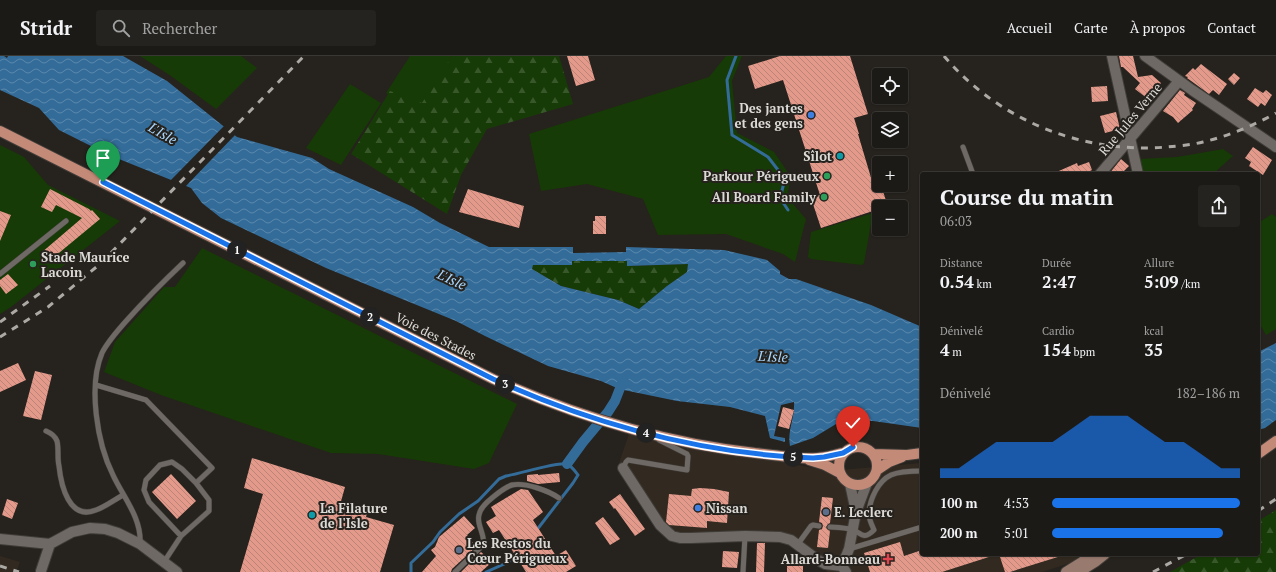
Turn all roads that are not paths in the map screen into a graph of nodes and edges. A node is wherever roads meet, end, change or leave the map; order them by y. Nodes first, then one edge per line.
1 (1112, 56) edge
2 (1145, 56) edge
3 (1179, 80) junction
4 (0, 131) edge
5 (1131, 138) junction
6 (963, 147) dead end
7 (1276, 147) edge
8 (972, 172) edge
9 (1102, 172) edge
10 (1138, 172) edge
11 (66, 221) dead end
12 (183, 263) dead end
13 (0, 274) edge
14 (96, 385) junction
15 (46, 431) dead end
16 (640, 431) junction
17 (1276, 441) edge
18 (843, 453) junction
19 (920, 453) edge
20 (1260, 453) edge
21 (873, 454) junction
22 (908, 455) junction
23 (798, 457) junction
24 (623, 468) joint
25 (877, 470) junction
26 (840, 472) junction
27 (920, 472) edge
28 (196, 483) junction
29 (867, 483) junction
30 (850, 484) junction
31 (123, 495) junction
32 (559, 498) dead end
33 (856, 512) junction
34 (819, 526) dead end
35 (830, 527) dead end
36 (920, 528) edge
37 (853, 529) junction
38 (874, 530) junction
39 (181, 536) junction
40 (744, 536) junction
41 (0, 539) edge
42 (879, 540) junction
43 (50, 544) junction
44 (140, 544) junction
45 (798, 544) junction
46 (849, 549) junction
47 (1089, 556) edge
48 (1103, 556) edge
49 (164, 562) junction
50 (844, 569) edge
51 (40, 570) dead end
52 (177, 572) edge
53 (455, 572) edge
54 (743, 572) edge
55 (1066, 572) edge
56 (1079, 572) edge

1 - 5 street
2 - 3 street
3 - 5 street, Rue Jules Verne
3 - 7 street
4 - 16 main road, Voie des Stades
5 - 9 street, Rue Jules Verne
5 - 10 street
6 - 8 lane
11 - 13 lane
12 - 14 lane
14 - 28 lane
14 - 31 lane
15 - 31 lane
16 - 23 main road, Voie des Stades
16 - 24 lane
17 - 20 main road
18 - 21 main road
18 - 23 main road, Voie des Stades
18 - 26 main road
19 - 22 main road
21 - 22 main road
21 - 25 main road
22 - 25 main road
23 - 26 main road, Voie des Stades
24 - 40 street
25 - 29 main road
26 - 30 main road
27 - 38 lane
28 - 39 lane
28 - 39 lane
29 - 30 main road
29 - 33 street
30 - 33 street
31 - 44 lane
32 - 53 lane
33 - 37 street
34 - 45 lane
35 - 37 lane
36 - 42 lane
37 - 38 lane
37 - 46 street
38 - 42 lane
39 - 49 lane
40 - 45 street
40 - 54 lane
41 - 43 street
42 - 46 lane
43 - 44 street
43 - 51 street
44 - 49 street
45 - 50 street
46 - 50 street
47 - 55 main road
48 - 56 main road
49 - 52 street

